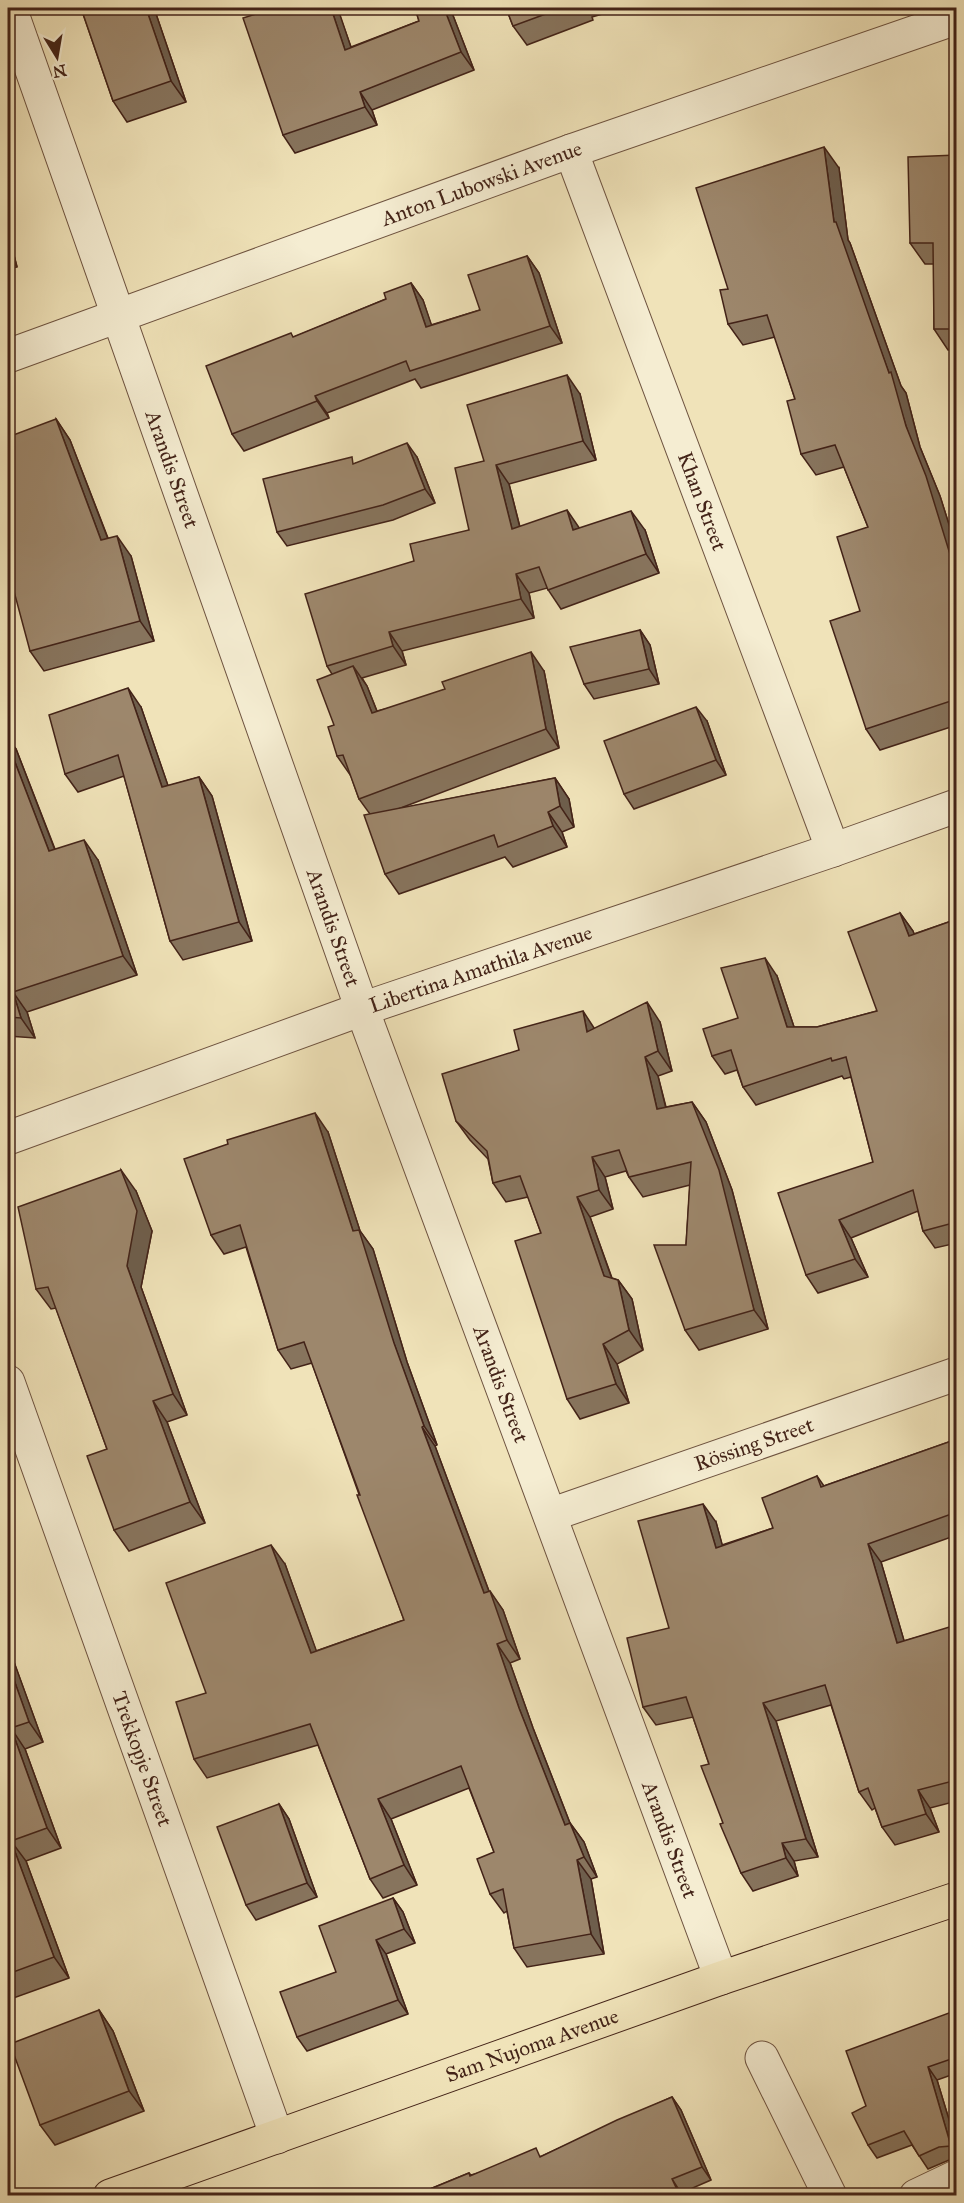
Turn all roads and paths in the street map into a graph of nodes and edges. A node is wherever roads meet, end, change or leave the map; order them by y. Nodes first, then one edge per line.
1 (10, 8) edge
2 (957, 18) edge
3 (571, 151) junction
4 (117, 317) junction
5 (8, 356) edge
6 (957, 806) edge
7 (833, 850) junction
8 (362, 1009) junction
9 (8, 1138) edge
10 (957, 1374) edge
11 (8, 1382) edge
12 (550, 1515) junction
13 (957, 1899) edge
14 (721, 1978) junction
15 (762, 2058) dead end
16 (277, 2137) junction
17 (957, 2177) edge
18 (110, 2196) edge
19 (830, 2196) edge
20 (916, 2196) edge

1 - 4 street, Arandis Street
2 - 3 street, Anton Lubowski Avenue
3 - 4 street, Anton Lubowski Avenue
3 - 7 street, Khan Street
4 - 5 street, Anton Lubowski Avenue
4 - 8 street, Arandis Street
6 - 7 street, Libertina Amathila Avenue
7 - 8 street, Libertina Amathila Avenue
8 - 9 street, Libertina Amathila Avenue
8 - 12 street, Arandis Street
10 - 12 street, Rössing Street
11 - 16 street, Trekkopje Street
12 - 14 street, Arandis Street
13 - 14 highway, Sam Nujoma Avenue
14 - 16 highway, Sam Nujoma Avenue
15 - 19 street
16 - 18 highway, Sam Nujoma Avenue
17 - 20 street

